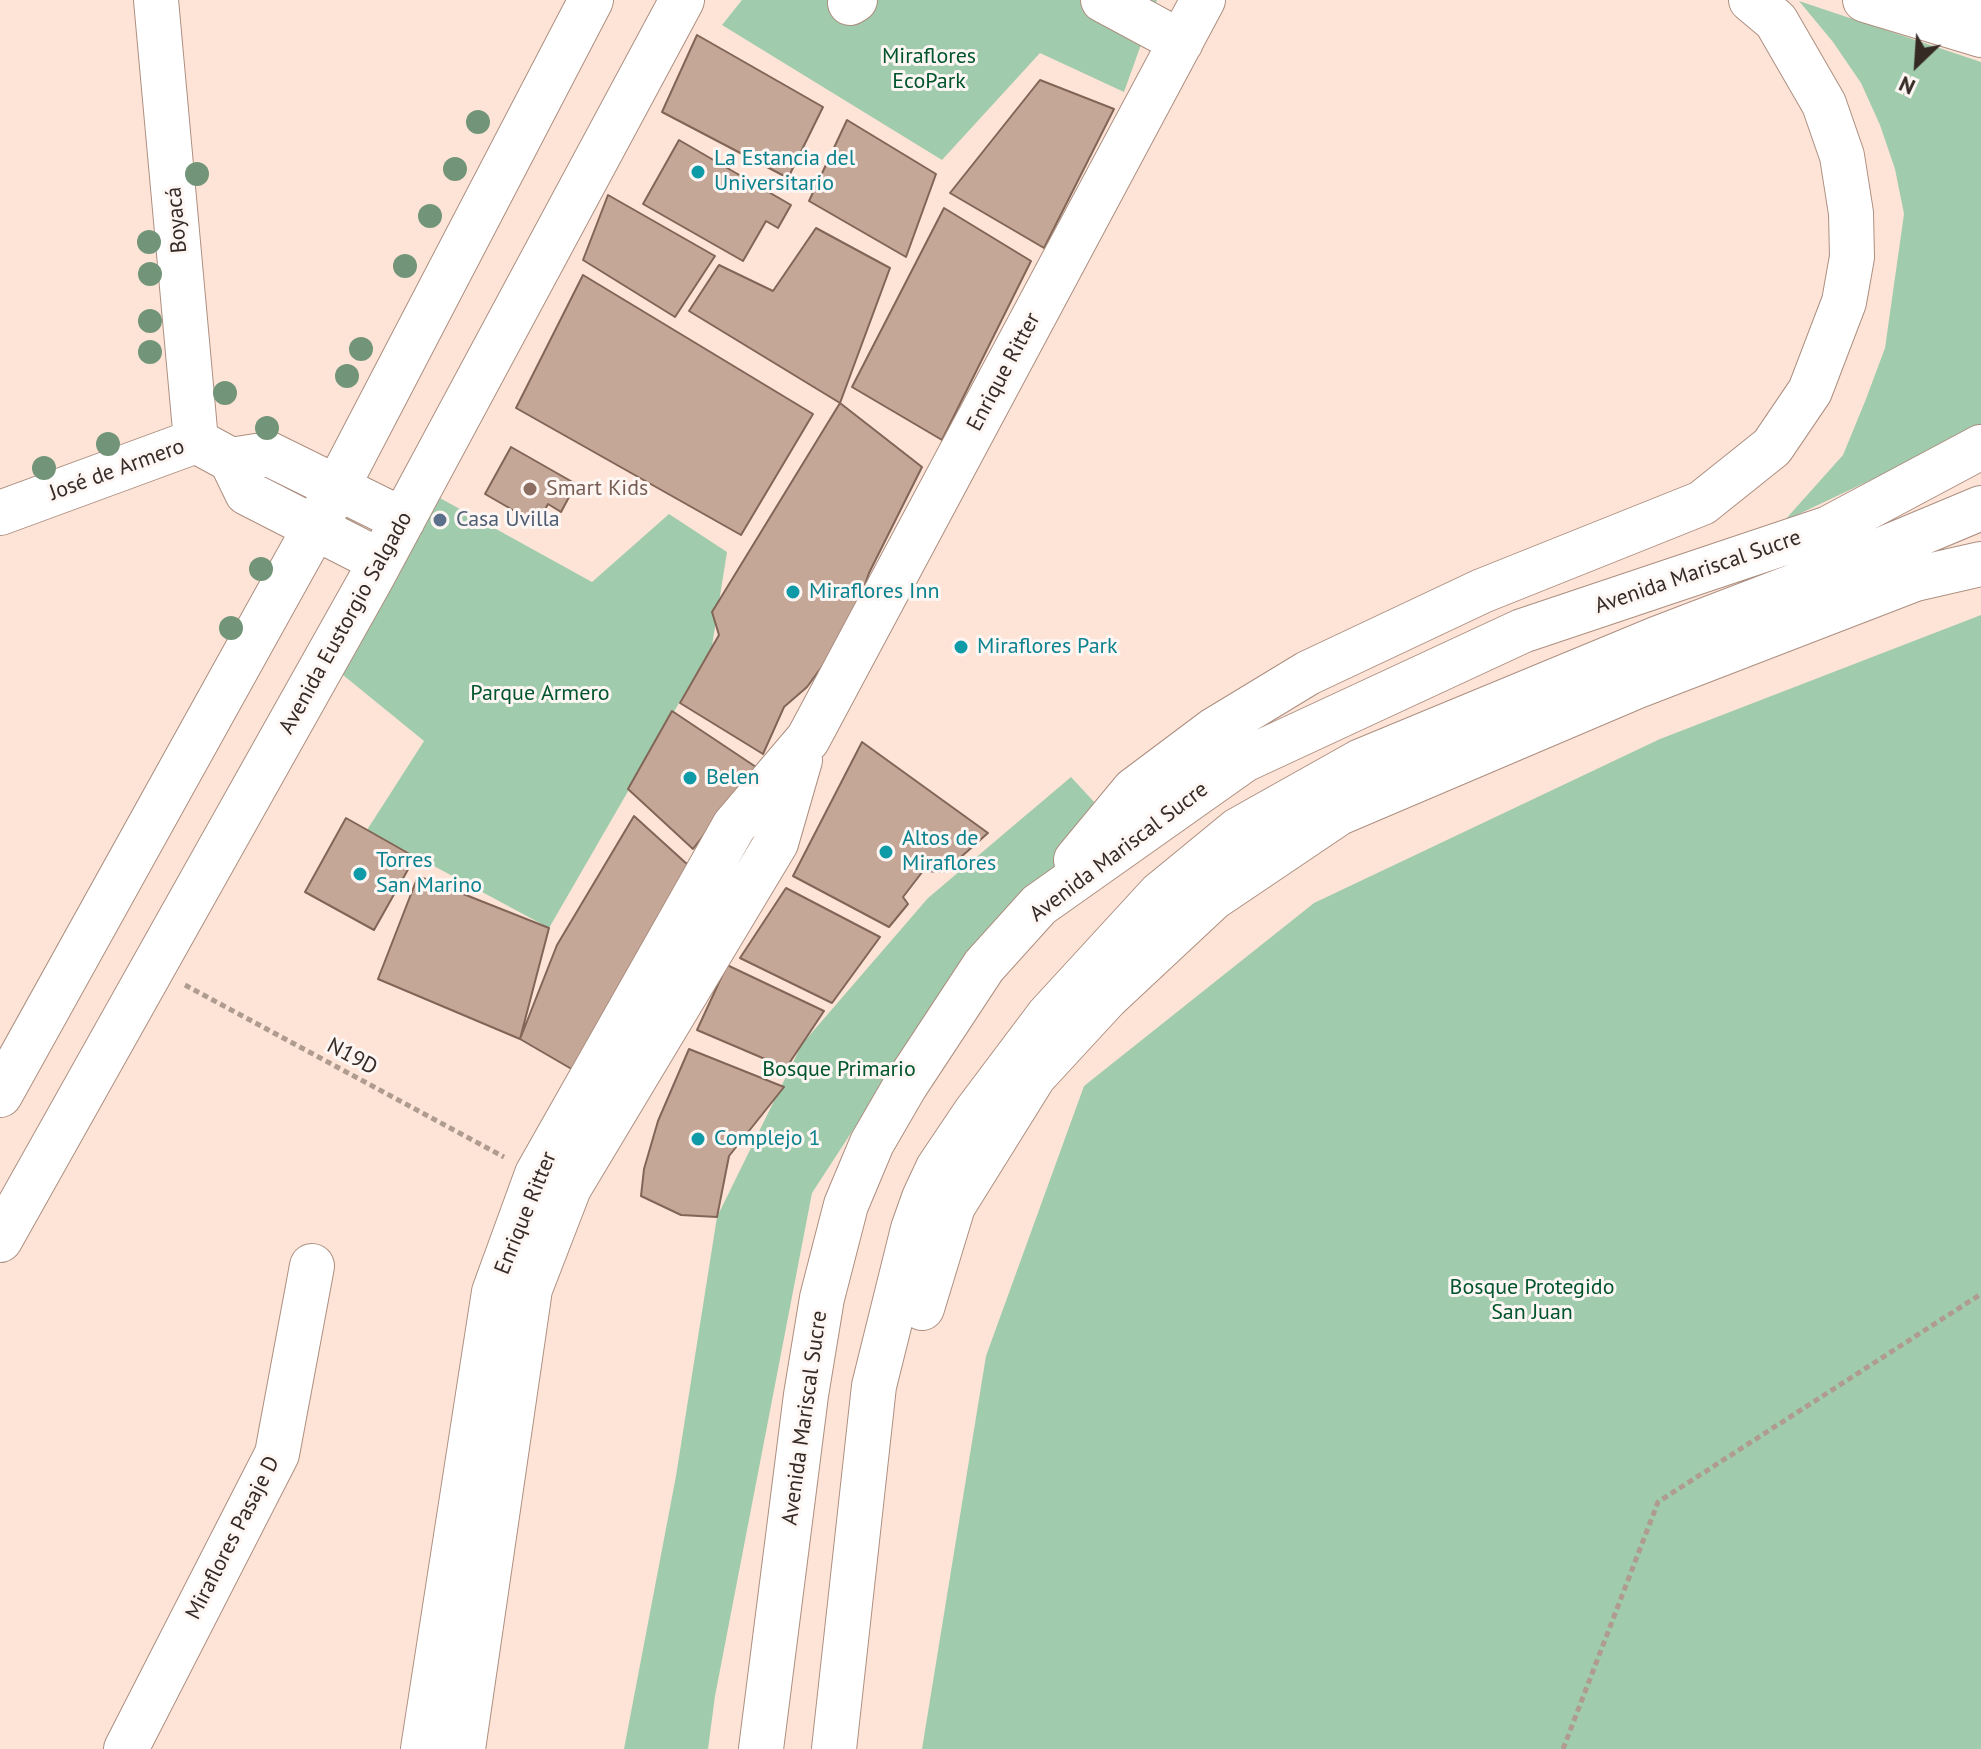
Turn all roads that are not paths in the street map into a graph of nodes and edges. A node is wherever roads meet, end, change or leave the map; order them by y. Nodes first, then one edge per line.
1 (156, 0) edge
2 (591, 0) edge
3 (682, 0) edge
4 (1103, 0) edge
5 (1203, 0) edge
6 (1751, 0) edge
7 (1865, 0) edge
8 (1939, 0) edge
9 (1981, 14) edge
10 (1981, 35) edge
11 (1181, 42) junction
12 (1981, 447) edge
13 (214, 450) junction
14 (337, 487) junction
15 (1981, 508) edge
16 (0, 513) edge
17 (403, 520) junction
18 (315, 528) junction
19 (380, 561) junction
20 (1981, 564) edge
21 (805, 745) junction
22 (1039, 905) junction
23 (0, 1095) edge
24 (0, 1240) edge
25 (312, 1266) dead end
26 (802, 1424) junction
27 (869, 1432) junction
28 (842, 1678) junction
29 (126, 1749) edge
30 (423, 1749) edge
31 (463, 1749) edge
32 (761, 1749) edge
33 (834, 1749) edge

1 - 13 street, Boyacá
2 - 14 street
3 - 17 street, Avenida Eustorgio Salgado
4 - 11 street
5 - 11 street, Enrique Ritter
6 - 22 street
7 - 10 street
8 - 9 street
11 - 21 street, Enrique Ritter
12 - 22 street, Avenida Mariscal Sucre
13 - 14 street, José de Armero
13 - 16 street, José de Armero
13 - 18 street
14 - 17 street, José de Armero
14 - 18 street
15 - 27 street, Avenida Mariscal Sucre
17 - 19 street, Avenida Eustorgio Salgado
18 - 19 street
18 - 23 street
19 - 24 street, Avenida Eustorgio Salgado
20 - 28 street
21 - 30 street, Enrique Ritter
21 - 31 street, Enrique Ritter
22 - 26 street, Avenida Mariscal Sucre
25 - 29 street, Miraflores Pasaje D
26 - 27 street
26 - 32 street, Avenida Mariscal Sucre
27 - 28 street, Avenida Mariscal Sucre
28 - 33 street, Avenida Mariscal Sucre

